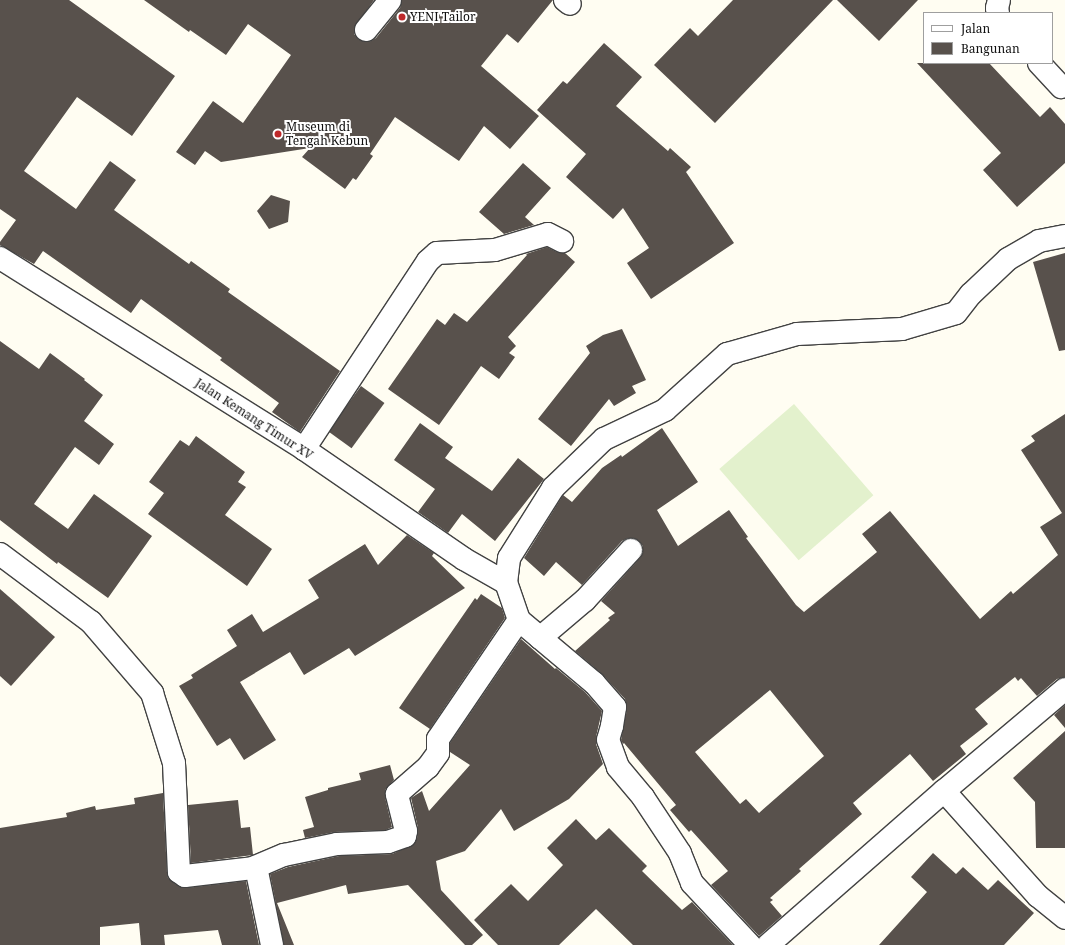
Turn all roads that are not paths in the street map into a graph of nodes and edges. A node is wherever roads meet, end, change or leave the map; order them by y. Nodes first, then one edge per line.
1 (390, 0) edge
2 (999, 0) edge
3 (998, 12) edge
4 (366, 30) dead end
5 (1040, 64) edge
6 (1061, 87) dead end
7 (1065, 236) edge
8 (562, 241) dead end
9 (0, 258) edge
10 (304, 450) junction
11 (631, 550) dead end
12 (0, 554) edge
13 (502, 581) junction
14 (519, 620) junction
15 (540, 638) junction
16 (1065, 689) edge
17 (944, 791) junction
18 (256, 867) junction
19 (1065, 918) edge
20 (272, 945) edge
21 (750, 945) edge
22 (768, 945) edge

1 - 4 street
2 - 3 street
5 - 6 street
7 - 13 street
8 - 10 street
9 - 10 street, Jalan Kemang Timur XV
10 - 13 street, Jalan Kemang Timur XV
11 - 15 street
12 - 18 street
13 - 14 street
14 - 15 street
14 - 18 street
15 - 21 street
16 - 17 street
17 - 19 street
17 - 22 street
18 - 20 street

